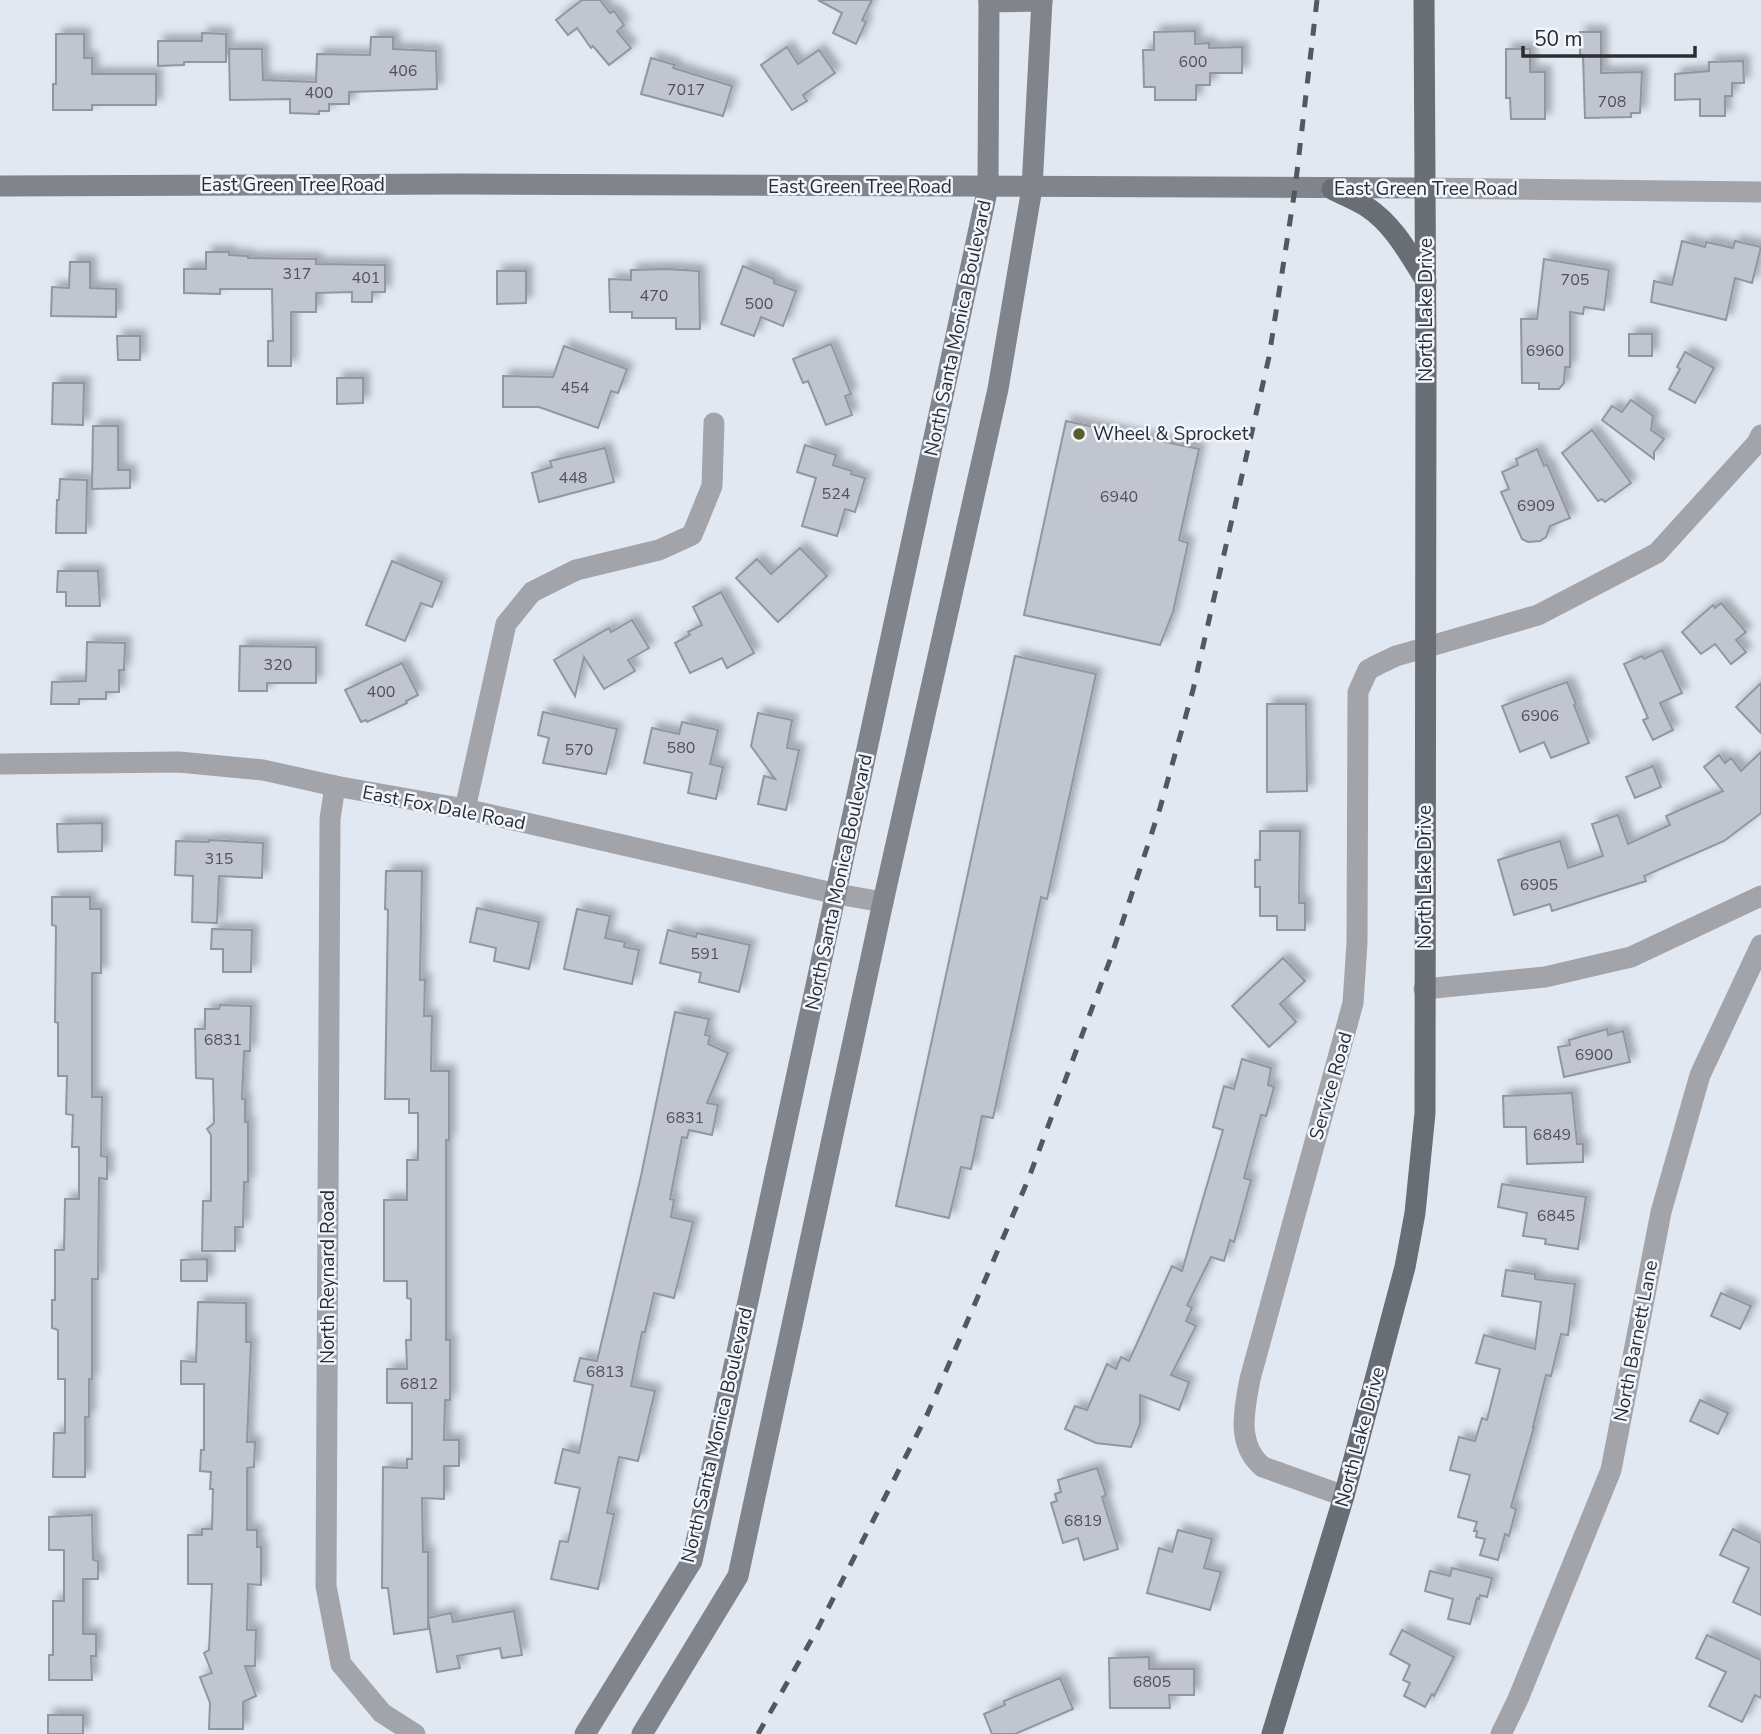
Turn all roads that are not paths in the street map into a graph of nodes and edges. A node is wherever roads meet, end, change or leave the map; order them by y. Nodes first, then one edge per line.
1 (1042, 0) edge
2 (1424, 0) edge
3 (989, 1) edge
4 (0, 186) edge
5 (988, 187) junction
6 (1031, 188) junction
7 (1424, 188) junction
8 (1332, 189) junction
9 (1761, 192) edge
10 (1426, 282) junction
11 (715, 423) dead end
12 (1761, 435) edge
13 (1426, 647) junction
14 (0, 764) edge
15 (335, 786) junction
16 (464, 810) junction
17 (836, 894) junction
18 (1761, 896) edge
19 (883, 902) junction
20 (1761, 945) edge
21 (1424, 989) junction
22 (1344, 1496) junction
23 (415, 1734) edge
24 (585, 1734) edge
25 (642, 1734) edge
26 (1272, 1734) edge
27 (1501, 1734) edge

1 - 3 street
1 - 6 street
2 - 7 main road, North Lake Drive
3 - 5 street, North Santa Monica Boulevard
4 - 5 street, East Green Tree Road
5 - 6 street, East Green Tree Road
5 - 17 street, North Santa Monica Boulevard
6 - 8 street, East Green Tree Road
6 - 19 street
7 - 8 street, East Green Tree Road
7 - 9 street, East Green Tree Road
7 - 10 main road, North Lake Drive
8 - 10 main road
10 - 13 main road, North Lake Drive
11 - 16 street
12 - 13 street
13 - 21 main road, North Lake Drive
13 - 22 street, Service Road
14 - 15 street, East Fox Dale Road
15 - 16 street, East Fox Dale Road
15 - 23 street, North Reynard Road
16 - 17 street, East Fox Dale Road
17 - 19 street, East Fox Dale Road
17 - 24 street, North Santa Monica Boulevard
18 - 21 street
19 - 25 street
20 - 27 street, North Barnett Lane
21 - 22 main road, North Lake Drive
22 - 26 main road, North Lake Drive

